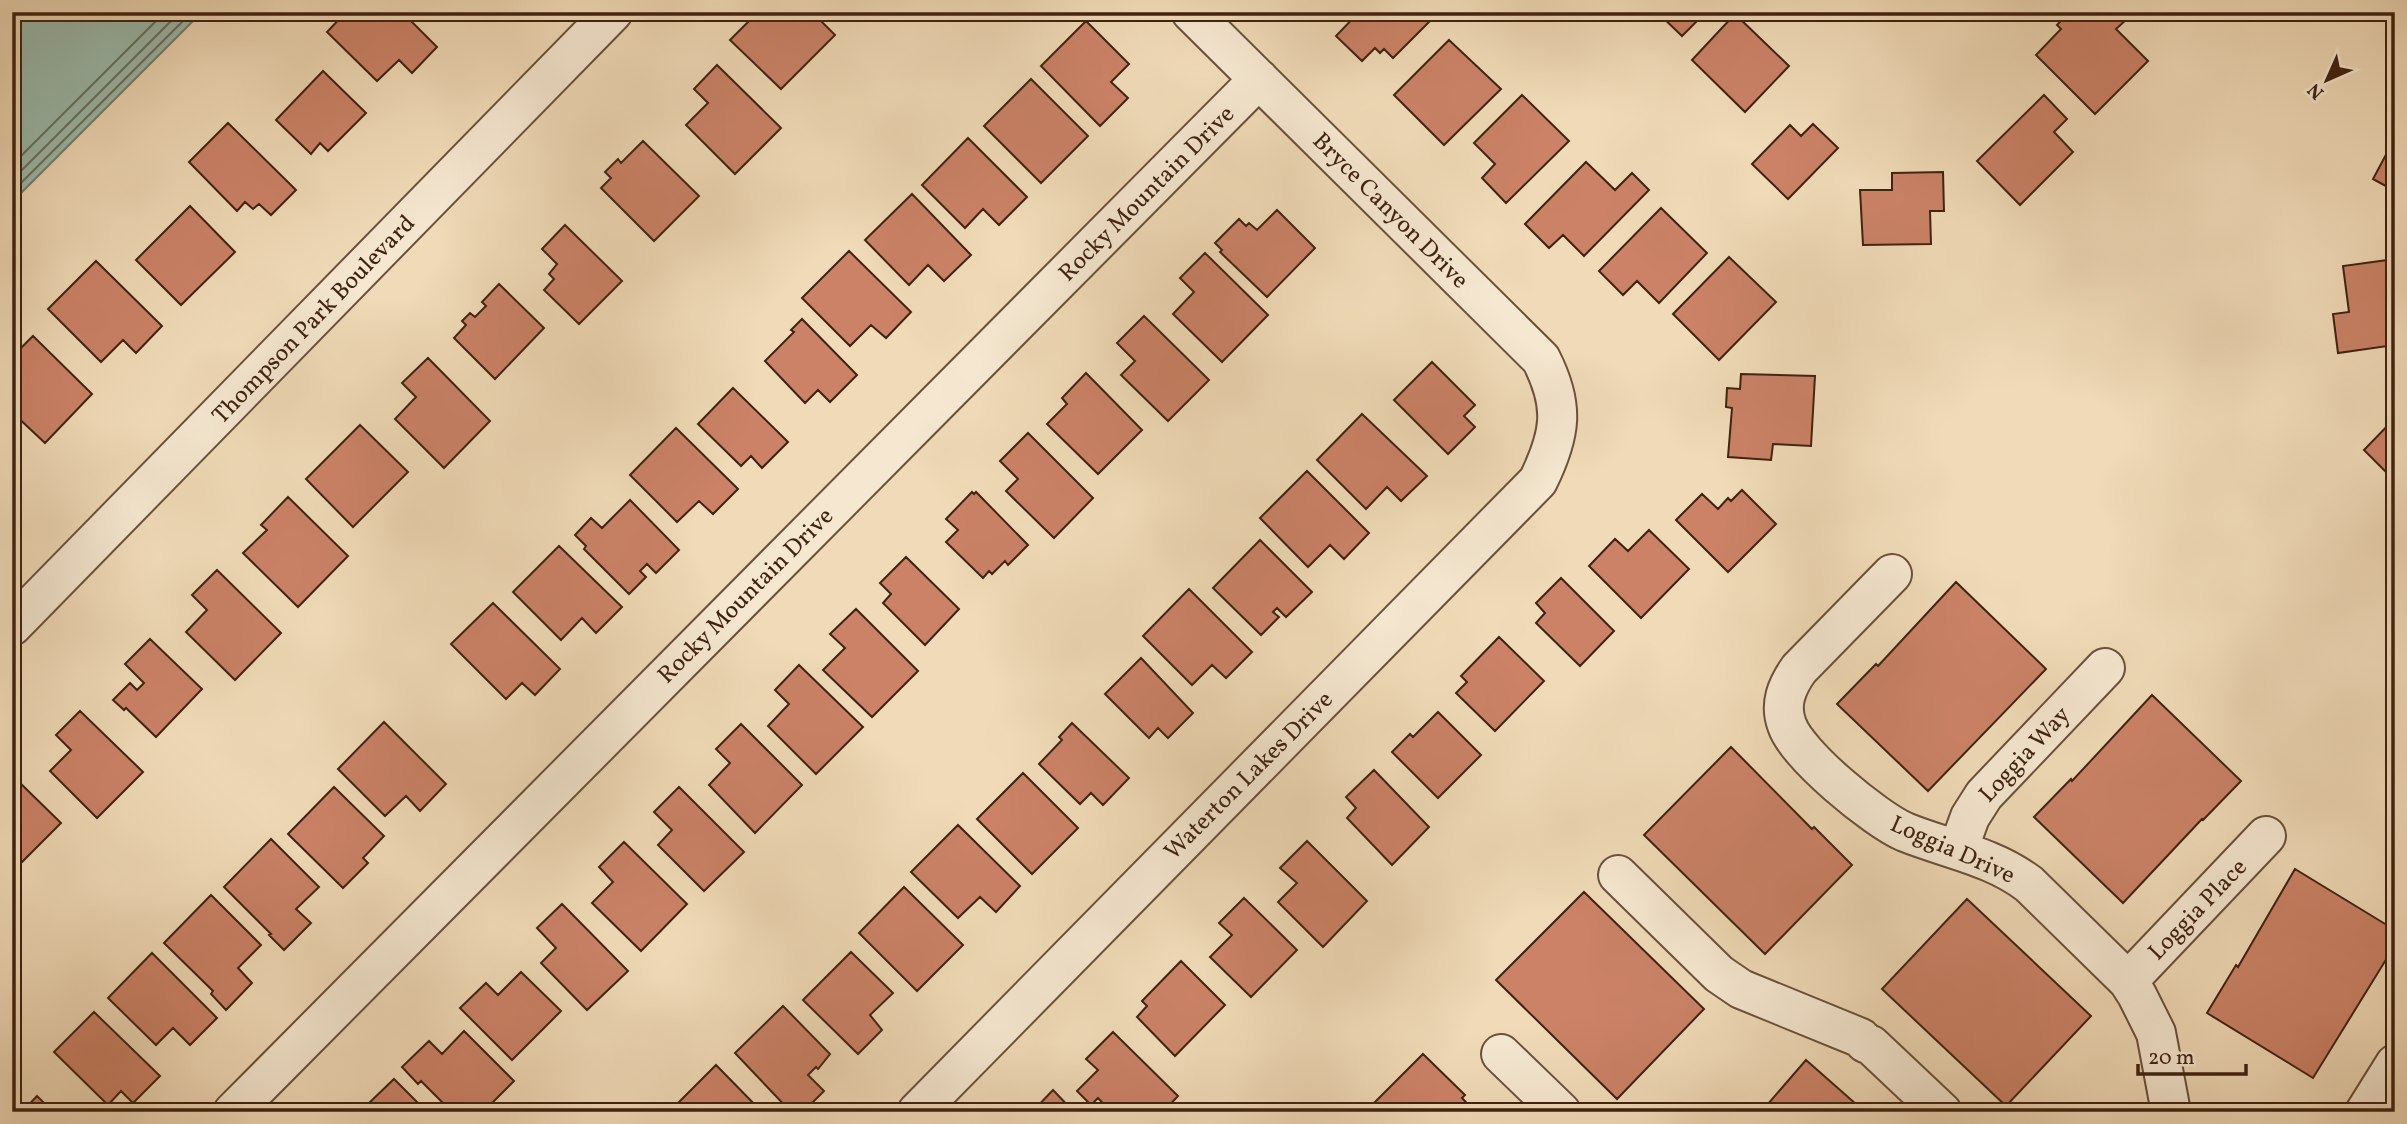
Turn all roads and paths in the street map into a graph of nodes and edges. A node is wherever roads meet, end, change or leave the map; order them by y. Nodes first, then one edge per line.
1 (613, 12) edge
2 (1191, 12) edge
3 (1259, 79) junction
4 (1559, 426) joint
5 (1892, 574) dead end
6 (12, 626) edge
7 (2105, 667) dead end
8 (2266, 836) dead end
9 (1958, 850) junction
10 (1618, 875) dead end
11 (2128, 981) junction
12 (1501, 1054) dead end
13 (2395, 1064) edge
14 (233, 1112) edge
15 (917, 1112) edge
16 (1561, 1112) edge
17 (1942, 1112) edge
18 (2171, 1112) edge
19 (2365, 1112) edge

1 - 6 street, Thompson Park Boulevard
2 - 3 street, Bryce Canyon Drive
3 - 4 street, Bryce Canyon Drive
3 - 14 street, Rocky Mountain Drive
4 - 15 street, Waterton Lakes Drive
5 - 9 street, Loggia Drive
7 - 9 street, Loggia Way
8 - 11 street, Loggia Place
9 - 11 street, Loggia Drive
10 - 17 street
11 - 18 street, Loggia Drive
12 - 16 street
13 - 19 street

